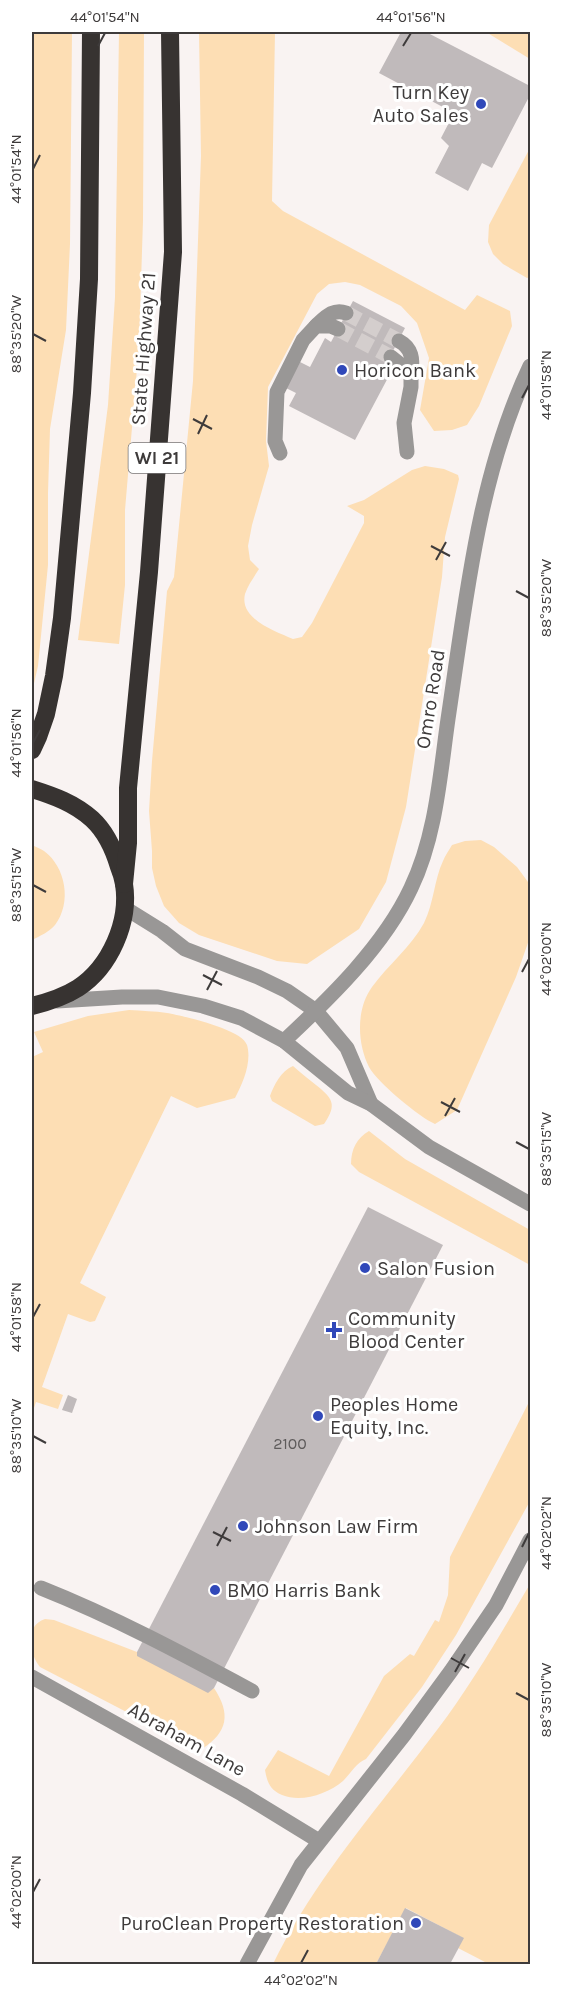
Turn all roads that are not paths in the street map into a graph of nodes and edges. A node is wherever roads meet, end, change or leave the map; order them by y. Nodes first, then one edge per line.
1 (91, 32) edge
2 (170, 32) edge
3 (346, 313) dead end
4 (316, 326) junction
5 (338, 329) tunnel mouth
6 (399, 341) tunnel mouth
7 (390, 357) tunnel mouth
8 (531, 366) edge
9 (411, 373) junction
10 (407, 452) dead end
11 (280, 453) dead end
12 (32, 750) edge
13 (32, 789) edge
14 (124, 884) junction
15 (125, 908) junction
16 (51, 1002) junction
17 (32, 1006) edge
18 (316, 1011) junction
19 (284, 1041) junction
20 (371, 1104) junction
21 (531, 1204) edge
22 (531, 1540) edge
23 (41, 1588) dead end
24 (33, 1681) edge
25 (252, 1691) dead end
26 (319, 1841) junction
27 (247, 1965) edge

1 - 12 highway
2 - 14 highway, State Highway 21 / WI 21
3 - 4 street
4 - 5 street
4 - 11 street
6 - 9 street
7 - 9 street
8 - 18 street, Omro Road
9 - 10 street
13 - 14 highway
14 - 15 highway
15 - 16 highway
15 - 18 street
16 - 17 highway
16 - 19 street
18 - 19 street, Omro Road
18 - 20 street
19 - 20 street
20 - 21 street
22 - 26 street
23 - 25 street
24 - 26 street, Abraham Lane
26 - 27 street

